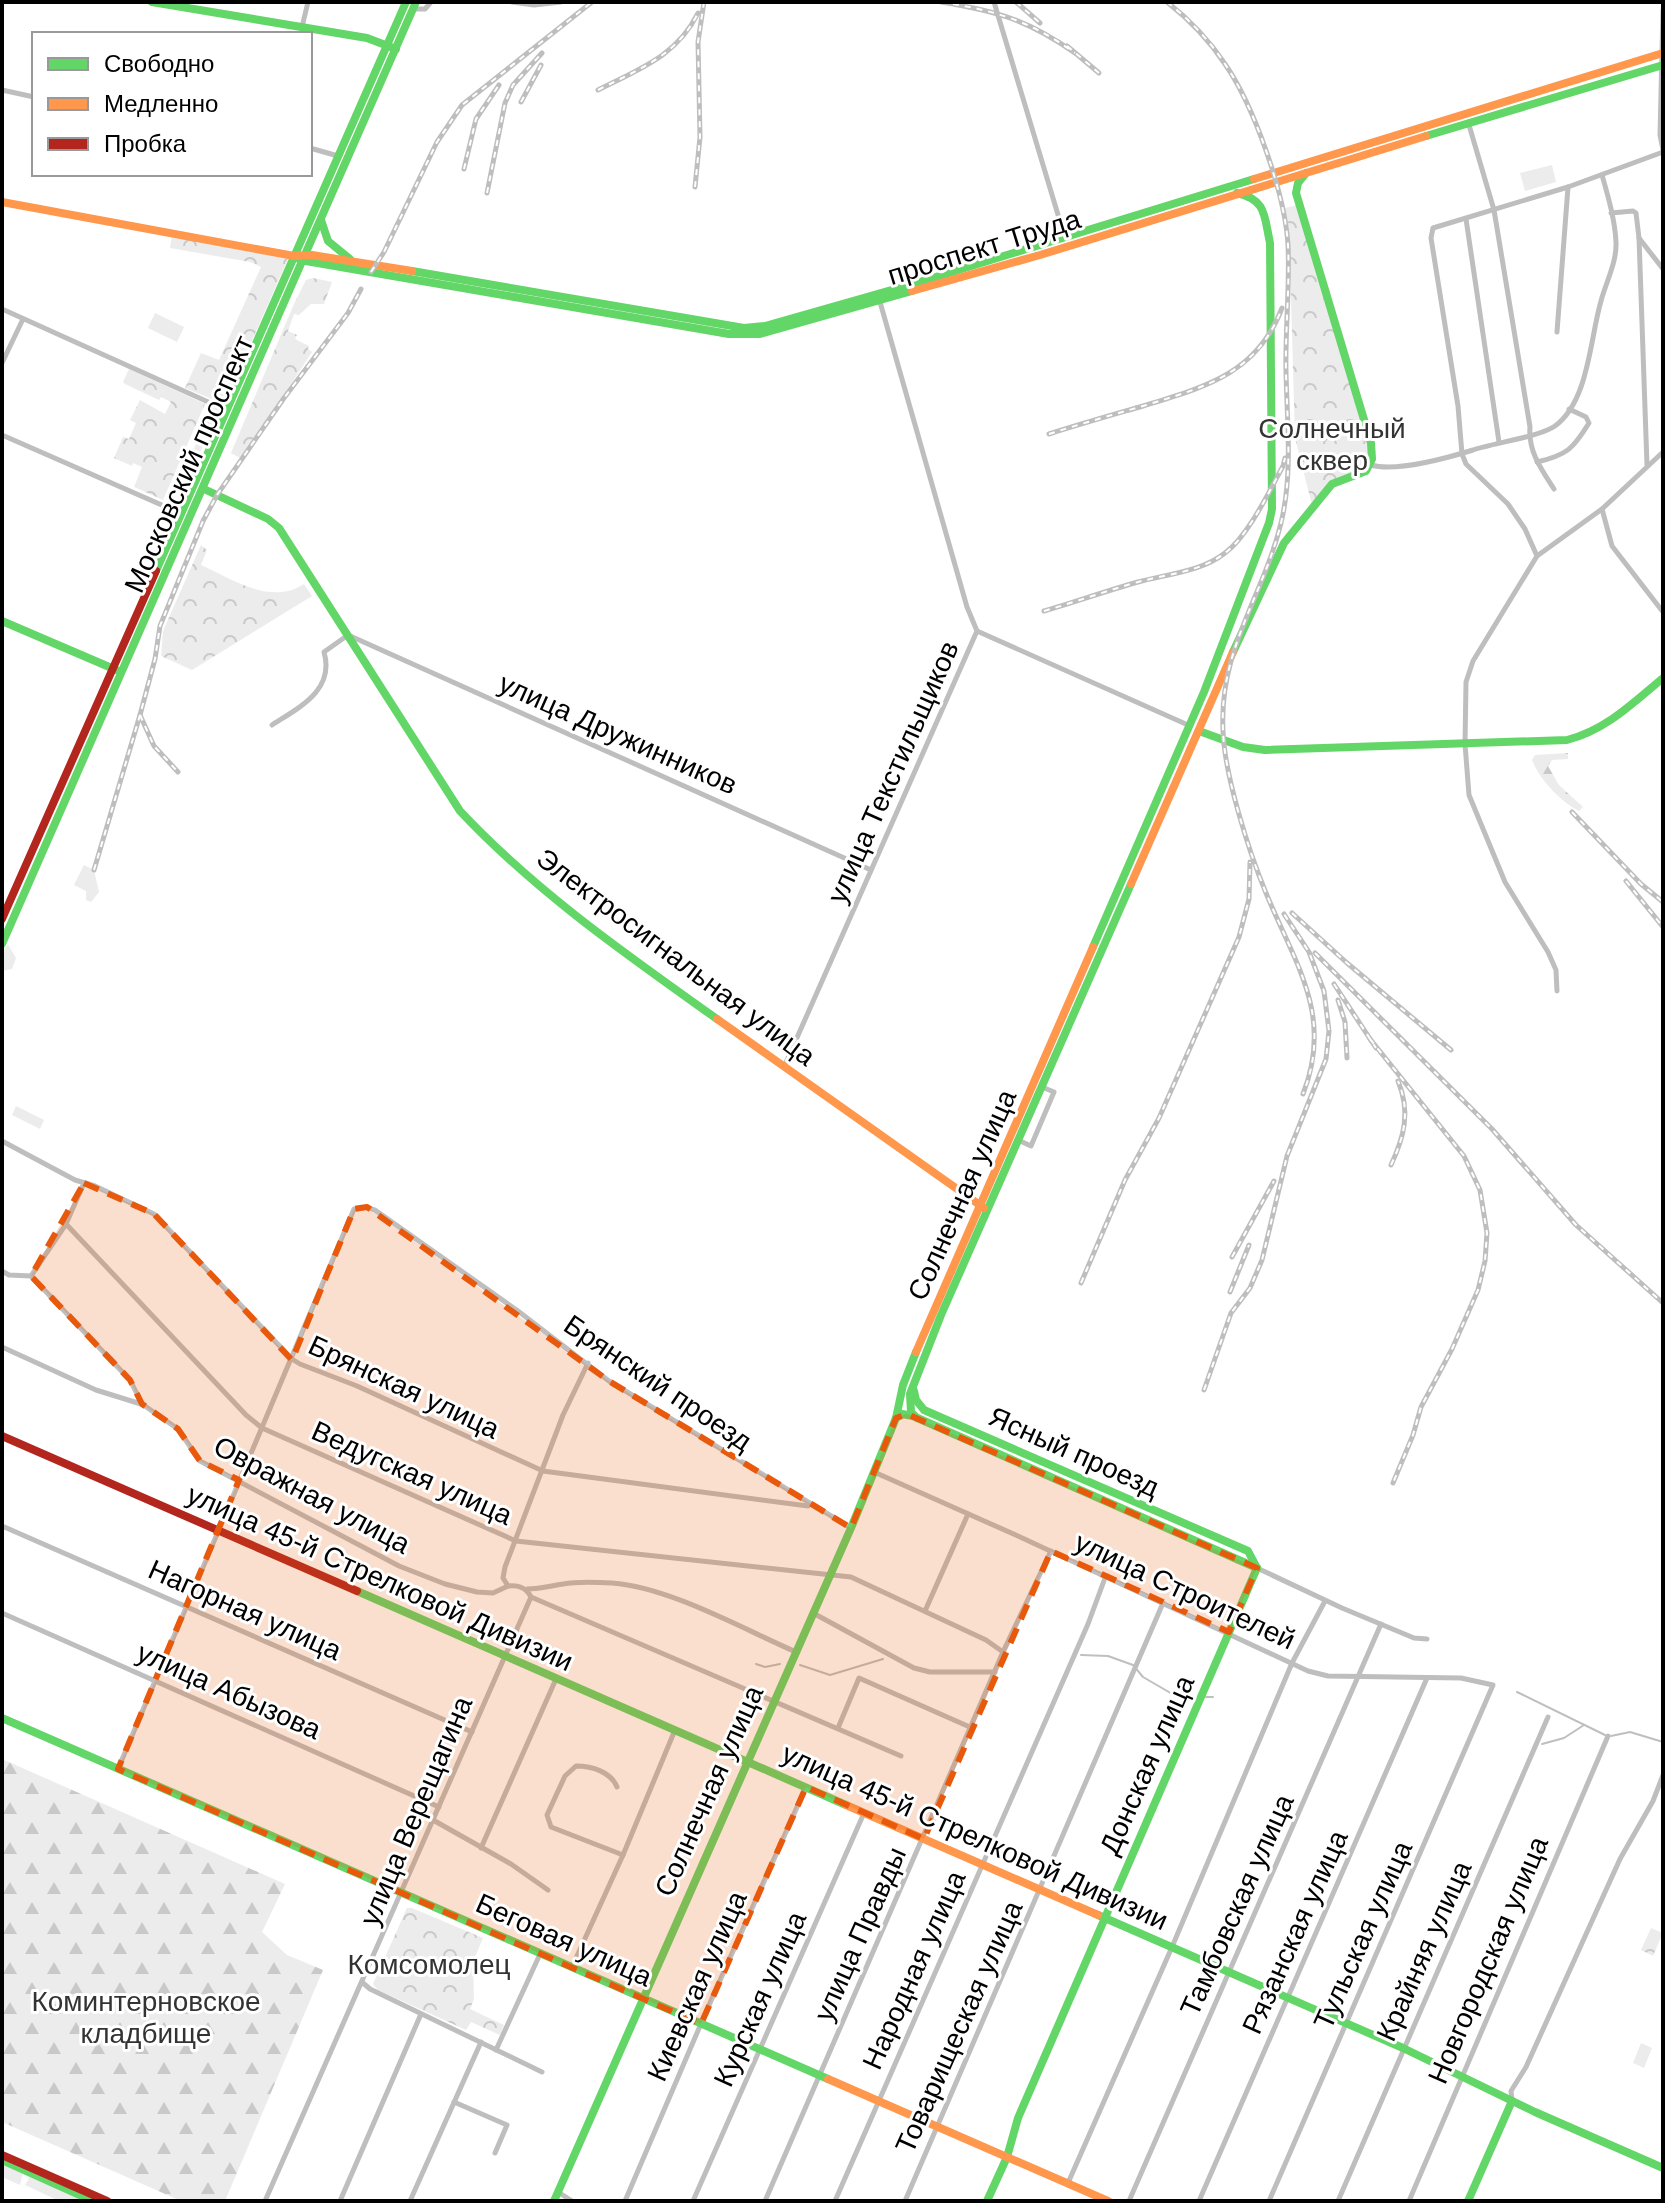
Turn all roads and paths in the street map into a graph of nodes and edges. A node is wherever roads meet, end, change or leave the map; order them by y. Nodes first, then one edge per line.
1 (152, 2) edge
2 (308, 2) edge
3 (406, 2) edge
4 (431, 2) edge
5 (512, 2) edge
6 (561, 2) edge
7 (994, 2) edge
8 (415, 6) edge
9 (1663, 10) edge
10 (302, 27) junction
11 (391, 47) junction
12 (1662, 54) edge
13 (1662, 65) edge
14 (2, 90) edge
15 (32, 97) edge
16 (1506, 102) junction
17 (1473, 111) junction
18 (1508, 113) junction
19 (1473, 123) junction
20 (312, 149) edge
21 (1663, 151) edge
22 (338, 156) junction
23 (1306, 173) junction
24 (1602, 175) junction
25 (1568, 187) junction
26 (1237, 193) junction
27 (2, 202) edge
28 (1494, 210) junction
29 (1611, 213) junction
30 (1466, 219) junction
31 (321, 220) junction
32 (1639, 238) junction
33 (1066, 242) junction
34 (294, 256) junction
35 (304, 259) junction
36 (357, 262) junction
37 (1663, 269) edge
38 (878, 297) junction
39 (2, 309) edge
40 (23, 319) junction
41 (665, 320) junction
42 (1557, 332) dead end
43 (2, 363) edge
44 (1569, 409) junction
45 (226, 410) junction
46 (2, 435) edge
47 (1529, 435) junction
48 (1499, 442) junction
49 (1663, 452) edge
50 (1462, 454) junction
51 (1537, 462) junction
52 (1371, 465) junction
53 (1647, 465) junction
54 (204, 489) junction
55 (1554, 489) dead end
56 (1602, 509) junction
57 (180, 513) junction
58 (1537, 556) junction
59 (1663, 612) edge
60 (2, 621) edge
61 (977, 631) junction
62 (348, 635) junction
63 (1218, 652) junction
64 (1232, 659) junction
65 (117, 670) junction
66 (1663, 678) edge
67 (272, 725) dead end
68 (1188, 725) junction
69 (1199, 731) junction
70 (1465, 744) junction
71 (871, 870) junction
72 (2, 919) edge
73 (2, 944) edge
74 (1557, 991) dead end
75 (784, 1067) junction
76 (1042, 1087) junction
77 (1017, 1140) junction
78 (2, 1141) edge
79 (84, 1183) junction
80 (984, 1208) junction
81 (66, 1224) junction
82 (2, 1271) edge
83 (31, 1276) junction
84 (2, 1347) edge
85 (292, 1359) junction
86 (588, 1363) junction
87 (914, 1385) junction
88 (142, 1404) junction
89 (896, 1418) junction
90 (917, 1418) junction
91 (262, 1428) junction
92 (2, 1436) edge
93 (543, 1471) junction
94 (874, 1472) junction
95 (239, 1480) junction
96 (813, 1507) junction
97 (968, 1514) junction
98 (2, 1526) edge
99 (851, 1528) junction
100 (218, 1532) junction
101 (516, 1541) junction
102 (1222, 1541) junction
103 (1202, 1544) junction
104 (1051, 1551) junction
105 (1257, 1568) junction
106 (830, 1575) junction
107 (1105, 1578) junction
108 (508, 1586) junction
109 (526, 1589) junction
110 (531, 1597) junction
111 (1325, 1601) junction
112 (1163, 1603) junction
113 (189, 1607) junction
114 (925, 1611) junction
115 (2, 1613) edge
116 (813, 1613) junction
117 (1381, 1624) junction
118 (1229, 1632) junction
119 (1427, 1639) dead end
120 (796, 1652) junction
121 (1003, 1652) junction
122 (505, 1656) junction
123 (1292, 1663) junction
124 (995, 1672) junction
125 (1358, 1677) junction
126 (1427, 1678) junction
127 (556, 1679) junction
128 (156, 1681) junction
129 (1493, 1685) joint
130 (774, 1700) junction
131 (1548, 1717) dead end
132 (2, 1718) edge
133 (838, 1728) junction
134 (972, 1728) junction
135 (675, 1730) junction
136 (472, 1732) junction
137 (1608, 1736) dead end
138 (901, 1756) dead end
139 (746, 1761) junction
140 (118, 1769) junction
141 (1663, 1775) edge
142 (617, 1787) dead end
143 (806, 1787) junction
144 (439, 1807) junction
145 (864, 1813) junction
146 (433, 1820) junction
147 (924, 1839) junction
148 (481, 1848) junction
149 (623, 1855) junction
150 (982, 1864) junction
151 (548, 1890) dead end
152 (1041, 1890) junction
153 (402, 1892) junction
154 (1105, 1918) junction
155 (1172, 1947) junction
156 (541, 1952) junction
157 (572, 1967) junction
158 (1230, 1973) junction
159 (363, 1983) junction
160 (641, 1998) junction
161 (1288, 1998) junction
162 (421, 2014) junction
163 (1346, 2023) junction
164 (701, 2024) junction
165 (481, 2042) junction
166 (1403, 2048) junction
167 (758, 2049) junction
168 (496, 2050) junction
169 (542, 2072) dead end
170 (820, 2075) junction
171 (1462, 2076) junction
172 (878, 2101) junction
173 (1512, 2101) junction
174 (454, 2102) junction
175 (936, 2127) junction
176 (495, 2153) dead end
177 (1007, 2157) junction
178 (2, 2158) edge
179 (1663, 2168) edge
180 (1068, 2183) junction
181 (558, 2192) junction
182 (93, 2201) edge
183 (107, 2201) edge
184 (265, 2201) edge
185 (340, 2201) edge
186 (410, 2201) edge
187 (554, 2201) edge
188 (572, 2201) edge
189 (625, 2201) edge
190 (693, 2201) edge
191 (765, 2201) edge
192 (835, 2201) edge
193 (905, 2201) edge
194 (987, 2201) edge
195 (1108, 2201) edge
196 (1129, 2201) edge
197 (1199, 2201) edge
198 (1269, 2201) edge
199 (1338, 2201) edge
200 (1409, 2201) edge
201 (1468, 2201) edge

1 - 10 main road
2 - 10 street
3 - 11 main road, Московский проспект
4 - 8 street
5 - 6 street
7 - 33 street
8 - 11 main road, Московский проспект
9 - 12 street
10 - 11 main road
11 - 22 main road, Московский проспект
11 - 31 main road, Московский проспект
12 - 13 street
12 - 16 main road, проспект Труда
13 - 18 main road, проспект Труда
13 - 21 street
14 - 15 street
16 - 17 main road, проспект Труда
16 - 18 main road
17 - 19 main road
17 - 33 main road, проспект Труда
18 - 19 main road, проспект Труда
19 - 23 main road, проспект Труда
19 - 28 street
20 - 22 street
21 - 24 street
22 - 34 main road, Московский проспект
23 - 26 main road, проспект Труда
23 - 52 main road
24 - 25 street
24 - 29 street
25 - 28 street
25 - 42 street
26 - 33 main road, проспект Труда
26 - 63 main road, Солнечная улица
27 - 34 main road
28 - 30 street
28 - 47 street
29 - 32 street
29 - 44 street
30 - 48 street
30 - 50 street
31 - 35 main road, Московский проспект
31 - 36 main road
32 - 37 street
32 - 53 street
33 - 38 main road, проспект Труда
34 - 35 main road
34 - 45 main road, Московский проспект
35 - 36 main road, проспект Труда
35 - 41 main road, проспект Труда
35 - 54 main road, Московский проспект
36 - 41 main road, проспект Труда
38 - 41 main road, проспект Труда
38 - 61 street, улица Текстильщиков
39 - 40 street
40 - 43 street
40 - 45 street
44 - 47 street
44 - 51 street
45 - 57 main road, Московский проспект
46 - 57 street
47 - 48 street
47 - 51 street
48 - 50 street
49 - 53 street
50 - 52 street
50 - 58 street
51 - 55 street
52 - 64 main road, Солнечная улица
53 - 56 street
54 - 62 main road, Электросигнальная улица
54 - 65 main road, Московский проспект
56 - 58 street
56 - 59 street
57 - 65 main road, Московский проспект
58 - 70 street
60 - 65 main road
61 - 68 street
61 - 71 street, улица Текстильщиков
62 - 67 street
62 - 71 street, улица Дружинников
62 - 75 main road, Электросигнальная улица
63 - 64 main road
63 - 68 main road, Солнечная улица
64 - 69 main road, Солнечная улица
65 - 72 main road, Московский проспект
65 - 73 main road, Московский проспект
66 - 70 main road
68 - 69 main road
68 - 80 main road, Солнечная улица
69 - 70 main road
69 - 76 main road, Солнечная улица
70 - 74 street
71 - 75 street, улица Текстильщиков
75 - 80 main road, Электросигнальная улица
76 - 77 main road, Солнечная улица
76 - 77 street
77 - 80 main road, Солнечная улица
78 - 79 street, Брянская улица
79 - 81 street
79 - 85 street, Брянская улица
80 - 87 main road, Солнечная улица
80 - 89 main road, Солнечная улица
81 - 83 street
81 - 91 street, Ведугская улица
82 - 83 street
83 - 88 street, Овражная улица
84 - 88 street
85 - 86 street, Брянский проезд
85 - 91 street
85 - 93 street, Брянская улица
86 - 93 street
86 - 96 street, Брянский проезд
87 - 90 main road
87 - 102 main road, Ясный проезд
88 - 95 street, Овражная улица
89 - 90 main road, Ясный проезд
89 - 94 main road, Солнечная улица
90 - 103 main road, Ясный проезд
91 - 95 street
91 - 101 street, Ведугская улица
92 - 100 main road, улица 45-й Стрелковой Дивизии
93 - 96 street, Брянская улица
93 - 101 street
94 - 97 street, улица Строителей
94 - 99 main road, Солнечная улица
95 - 100 street
95 - 108 street, Овражная улица
96 - 99 street, Брянский проезд
97 - 104 street, улица Строителей
97 - 114 street
98 - 113 street, Нагорная улица
99 - 106 main road, Солнечная улица
100 - 113 street
100 - 122 main road, улица 45-й Стрелковой Дивизии
101 - 106 street, Ведугская улица
101 - 108 street
102 - 103 main road
102 - 105 main road, Ясный проезд
103 - 105 main road, Ясный проезд
104 - 107 street, улица Строителей
104 - 121 street, улица Правды
105 - 111 street, Ясный проезд
105 - 118 main road, Донская улица
106 - 114 street, Ведугская улица
106 - 116 main road, Солнечная улица
107 - 112 street, улица Строителей
107 - 150 street, Народная улица
108 - 109 street, Овражная улица
109 - 110 street
109 - 120 street, Овражная улица
110 - 122 street, улица Верещагина
110 - 130 street
111 - 117 street, Ясный проезд
111 - 123 street
112 - 118 street, улица Строителей
112 - 152 street, Товарищеская улица
113 - 128 street
113 - 136 street, Нагорная улица
114 - 121 street, Ведугская улица
115 - 128 street, улица Абызова
116 - 120 main road, Солнечная улица
116 - 124 street
117 - 119 street, Ясный проезд
117 - 125 street, Тамбовская улица
118 - 123 street, улица Строителей
118 - 154 main road, Донская улица
120 - 130 main road, Солнечная улица
121 - 124 street, улица Правды
122 - 127 main road, улица 45-й Стрелковой Дивизии
122 - 136 street, улица Верещагина
123 - 125 street, улица Строителей
123 - 155 street
124 - 134 street, улица Правды
125 - 126 street, улица Строителей
125 - 158 street, Тамбовская улица
126 - 129 street, улица Строителей
126 - 161 street, Рязанская улица
127 - 135 main road, улица 45-й Стрелковой Дивизии
127 - 148 street
128 - 140 street
128 - 144 street, улица Абызова
129 - 163 street, Тульская улица
130 - 133 street
130 - 139 main road, Солнечная улица
131 - 166 street, Крайняя улица
132 - 140 main road, Беговая улица
133 - 134 street
133 - 138 street
134 - 147 street, улица Правды
135 - 139 main road, улица 45-й Стрелковой Дивизии
135 - 149 street
136 - 144 street, улица Верещагина
137 - 171 street, Новгородская улица
139 - 143 main road, улица 45-й Стрелковой Дивизии
139 - 160 main road, Солнечная улица
140 - 153 main road, Беговая улица
141 - 173 street
142 - 149 street
143 - 145 main road, улица 45-й Стрелковой Дивизии
143 - 164 street, Киевская улица
144 - 146 street, улица Верещагина
145 - 147 main road, улица 45-й Стрелковой Дивизии
145 - 167 street, Курская улица
146 - 148 street, Беговая улица
146 - 153 street, улица Верещагина
147 - 150 main road, улица 45-й Стрелковой Дивизии
147 - 170 street, улица Правды
148 - 151 street, Беговая улица
149 - 157 street
150 - 152 main road, улица 45-й Стрелковой Дивизии
150 - 172 street, Народная улица
152 - 154 main road, улица 45-й Стрелковой Дивизии
152 - 175 street, Товарищеская улица
153 - 156 main road, Беговая улица
153 - 159 street, улица Верещагина
154 - 155 main road, улица 45-й Стрелковой Дивизии
154 - 177 main road, Донская улица
155 - 158 main road, улица 45-й Стрелковой Дивизии
155 - 180 street
156 - 157 main road, Беговая улица
156 - 168 street
157 - 160 main road, Беговая улица
158 - 161 main road, улица 45-й Стрелковой Дивизии
158 - 196 street, Тамбовская улица
159 - 162 street
159 - 184 street, улица Верещагина
160 - 164 main road, Беговая улица
160 - 181 main road, Солнечная улица
161 - 163 main road, улица 45-й Стрелковой Дивизии
161 - 197 street, Рязанская улица
162 - 165 street
162 - 185 street
163 - 166 main road, улица 45-й Стрелковой Дивизии
163 - 198 street, Тульская улица
164 - 167 main road, Беговая улица
164 - 189 street, Киевская улица
165 - 168 street
165 - 174 street
166 - 171 main road, улица 45-й Стрелковой Дивизии
166 - 199 street, Крайняя улица
167 - 170 main road, Беговая улица
167 - 190 street, Курская улица
168 - 169 street
170 - 172 main road, Беговая улица
170 - 191 street, улица Правды
171 - 173 main road, улица 45-й Стрелковой Дивизии
171 - 200 street, Новгородская улица
172 - 175 main road, Беговая улица
172 - 192 street, Народная улица
173 - 179 main road, улица 45-й Стрелковой Дивизии
173 - 201 main road
174 - 176 street
174 - 186 street
175 - 177 main road, Беговая улица
175 - 193 street, Товарищеская улица
177 - 180 main road, Беговая улица
177 - 194 main road, Донская улица
178 - 182 main road
178 - 183 main road
180 - 195 main road, Беговая улица
181 - 187 main road, Солнечная улица
181 - 188 street

